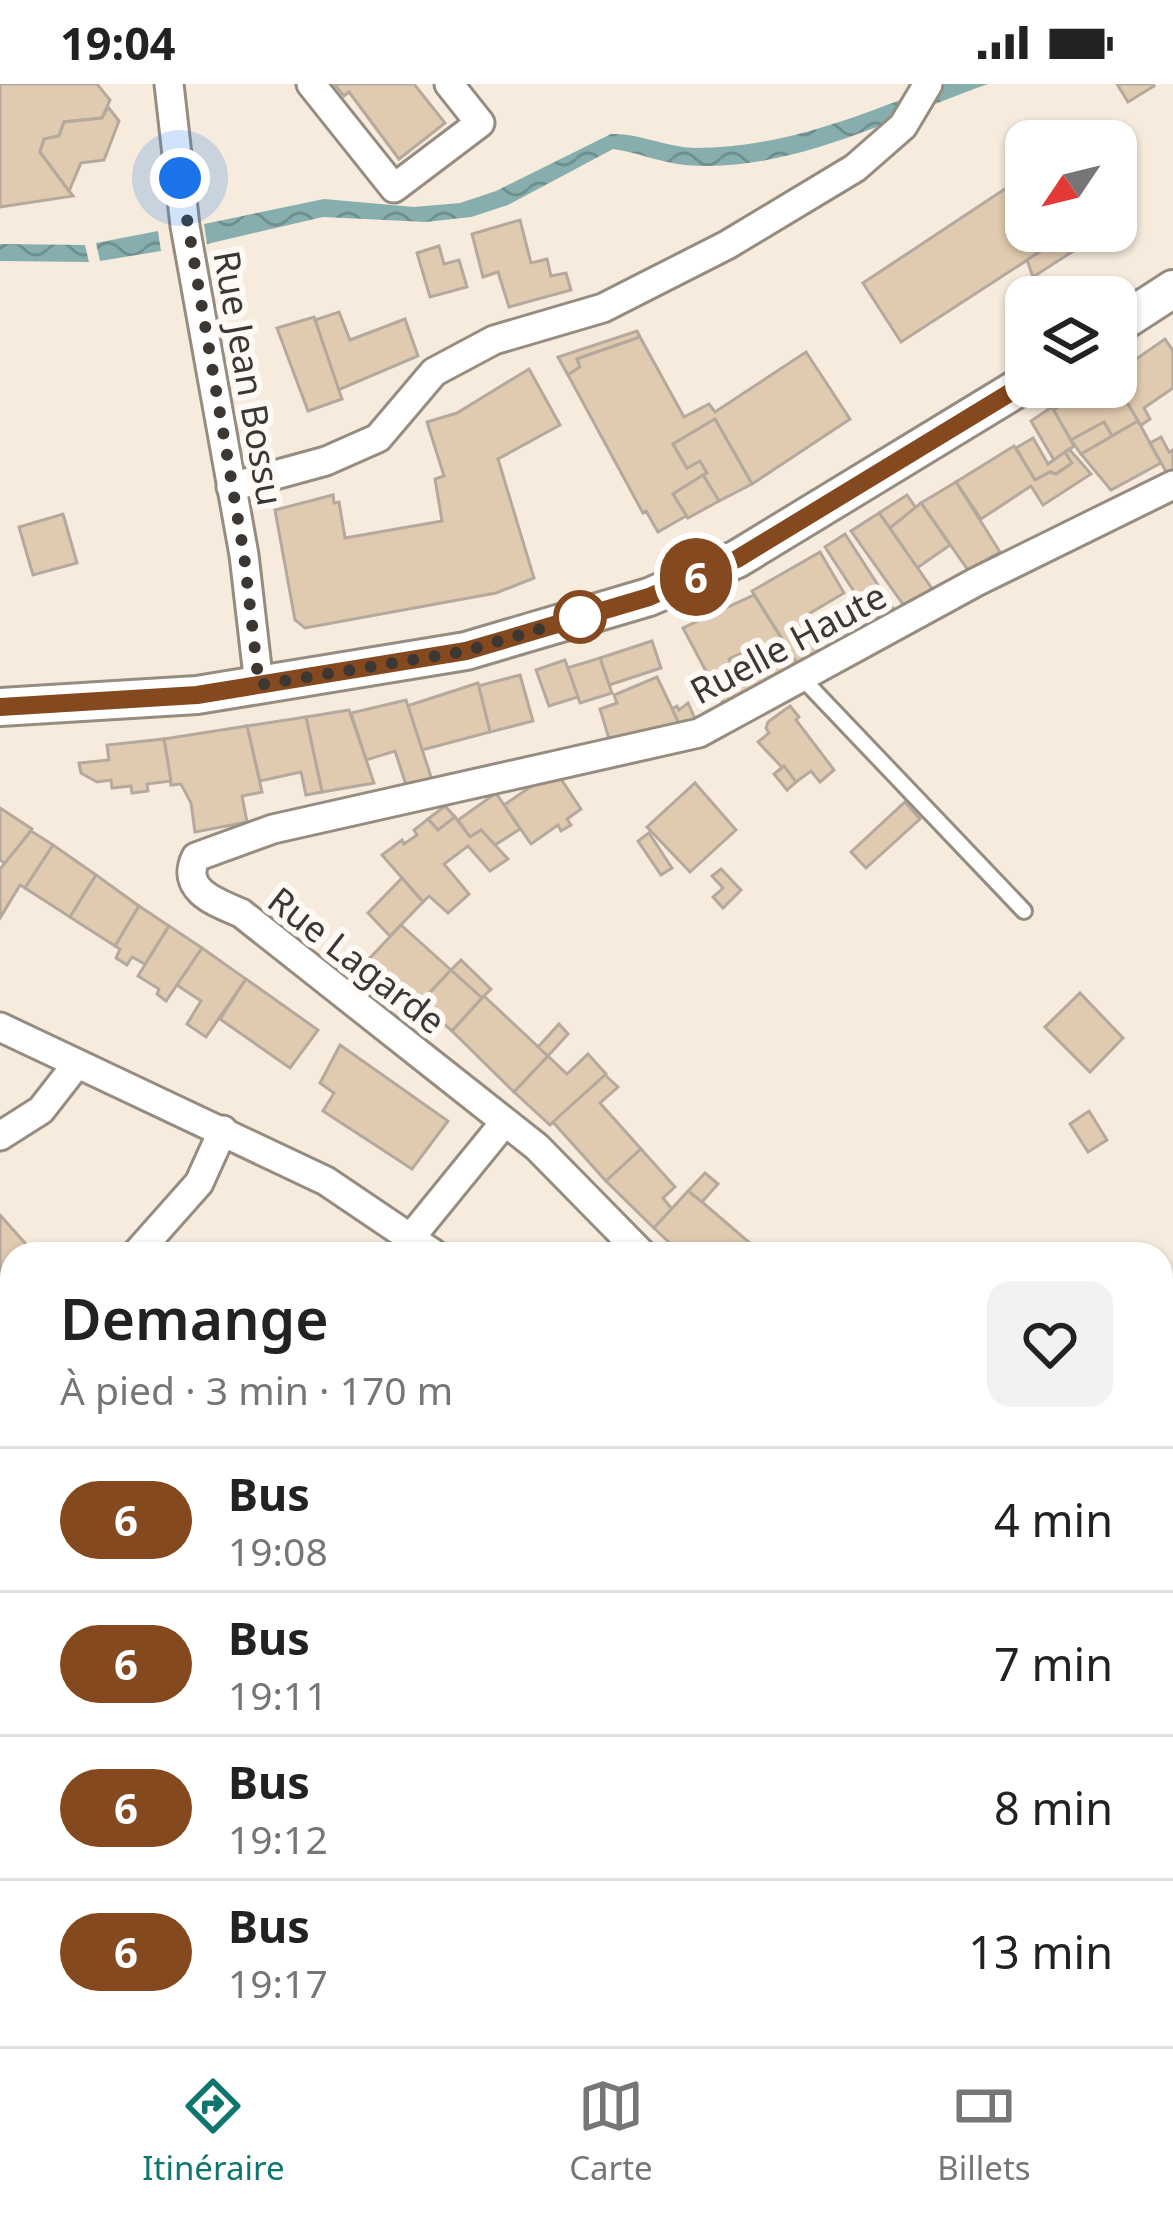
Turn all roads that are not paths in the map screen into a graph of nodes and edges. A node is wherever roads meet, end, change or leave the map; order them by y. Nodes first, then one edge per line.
1 (169, 84) edge
2 (311, 84) edge
3 (449, 84) edge
4 (928, 84) edge
5 (1173, 290) edge
6 (1137, 313) edge
7 (1005, 396) edge
8 (1173, 485) edge
9 (231, 487) junction
10 (802, 678) junction
11 (259, 685) junction
12 (0, 707) edge
13 (204, 851) joint
14 (1024, 911) dead end
15 (0, 1027) edge
16 (76, 1065) junction
17 (504, 1123) junction
18 (223, 1130) junction
19 (0, 1136) edge
20 (147, 1242) edge
21 (418, 1242) edge
22 (425, 1242) edge
23 (630, 1242) edge

1 - 9 street, Rue Jean Bossu
2 - 3 street
4 - 9 street
5 - 6 main road
7 - 11 main road
8 - 10 street, Ruelle Haute
9 - 11 street, Rue Jean Bossu
10 - 13 street, Ruelle Haute
10 - 14 lane
11 - 12 main road
13 - 17 street, Rue Lagarde
15 - 16 street
16 - 18 street
16 - 19 street
17 - 22 street
17 - 23 street, Rue Lagarde
18 - 20 street
18 - 21 street

